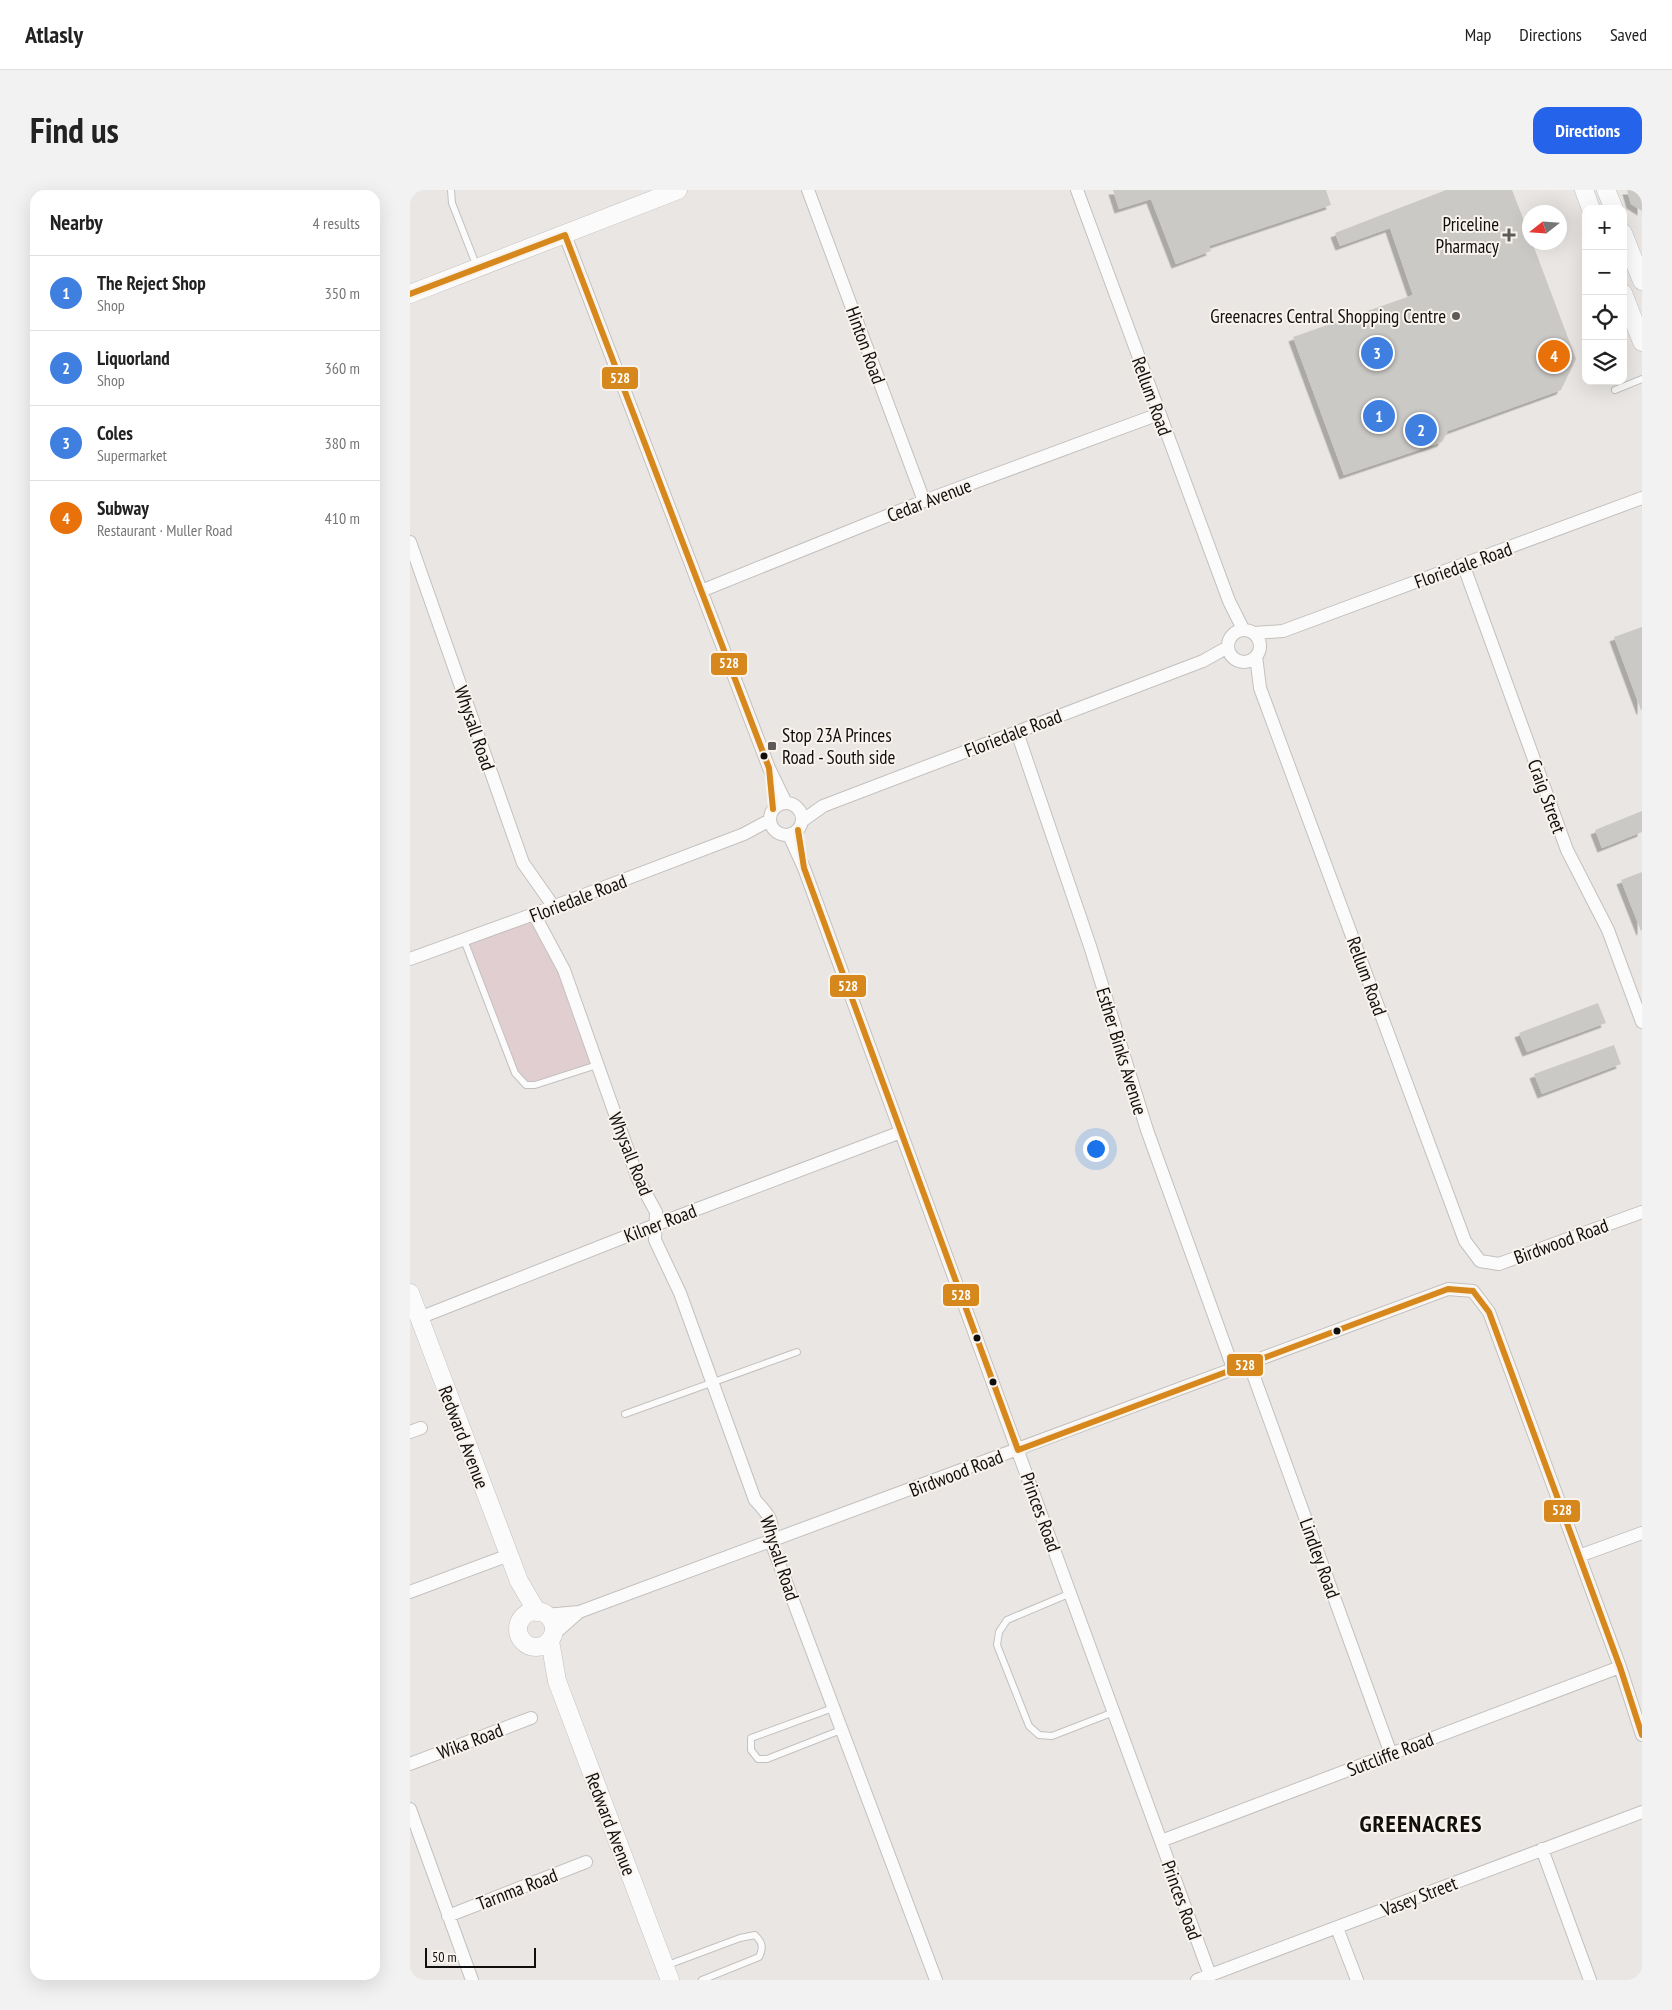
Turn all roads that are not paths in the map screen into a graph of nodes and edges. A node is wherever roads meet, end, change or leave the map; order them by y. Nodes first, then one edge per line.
1 (451, 190) edge
2 (678, 190) edge
3 (808, 190) edge
4 (1077, 190) edge
5 (1584, 190) edge
6 (1606, 190) edge
7 (1590, 205) edge
8 (1612, 205) edge
9 (566, 235) junction
10 (1627, 243) edge
11 (478, 268) junction
12 (1642, 281) edge
13 (410, 294) edge
14 (1624, 295) edge
15 (1642, 342) edge
16 (1642, 379) edge
17 (1615, 390) dead end
18 (1159, 414) junction
19 (1642, 498) edge
20 (924, 501) junction
21 (410, 542) edge
22 (1463, 564) junction
23 (701, 591) junction
24 (1229, 601) junction
25 (1248, 631) junction
26 (1283, 631) junction
27 (1233, 650) junction
28 (1258, 653) junction
29 (1260, 688) junction
30 (1017, 732) junction
31 (769, 768) junction
32 (791, 805) junction
33 (823, 806) junction
34 (771, 815) junction
35 (791, 830) junction
36 (744, 834) junction
37 (554, 907) junction
38 (534, 914) junction
39 (464, 940) junction
40 (410, 959) edge
41 (1642, 1022) edge
42 (597, 1065) junction
43 (902, 1132) junction
44 (1642, 1212) edge
45 (655, 1224) junction
46 (1480, 1261) joint
47 (410, 1293) edge
48 (419, 1318) junction
49 (797, 1352) dead end
50 (1249, 1362) junction
51 (1233, 1368) junction
52 (713, 1383) junction
53 (625, 1414) dead end
54 (1018, 1450) junction
55 (1642, 1533) edge
56 (771, 1542) junction
57 (509, 1555) junction
58 (1579, 1556) junction
59 (410, 1592) edge
60 (1070, 1593) junction
61 (579, 1612) junction
62 (535, 1615) junction
63 (551, 1638) junction
64 (532, 1647) junction
65 (1620, 1667) junction
66 (558, 1681) junction
67 (833, 1708) junction
68 (1114, 1712) junction
69 (531, 1718) dead end
70 (841, 1730) junction
71 (1642, 1735) edge
72 (1390, 1754) junction
73 (410, 1764) edge
74 (410, 1809) edge
75 (1642, 1812) edge
76 (1161, 1841) junction
77 (1542, 1849) junction
78 (586, 1862) dead end
79 (448, 1916) junction
80 (1337, 1928) junction
81 (667, 1973) edge
82 (1210, 1975) junction
83 (472, 1980) edge
84 (702, 1980) edge
85 (936, 1980) edge
86 (1197, 1980) edge
87 (1356, 1980) edge
88 (1590, 1980) edge

1 - 11 lane
2 - 9 street
3 - 20 street, Hinton Road
4 - 18 street, Rellum Road
5 - 7 street
6 - 8 street
9 - 11 street
9 - 23 street
10 - 12 street
11 - 13 street
14 - 15 street
16 - 17 lane
18 - 20 street, Cedar Avenue
18 - 24 street, Rellum Road
19 - 22 street, Floriedale Road
20 - 23 street, Cedar Avenue
21 - 37 street, Whysall Road
22 - 26 street, Floriedale Road
22 - 41 street, Craig Street
23 - 31 street
24 - 25 street, Rellum Road
24 - 27 street, Rellum Road
25 - 26 street, Floriedale Road
25 - 27 street
25 - 28 street
26 - 28 street, Floriedale Road
27 - 28 street
27 - 29 street, Rellum Road
27 - 30 street, Floriedale Road
28 - 29 street, Rellum Road
29 - 46 street, Rellum Road
30 - 33 street, Floriedale Road
30 - 51 street, Esther Binks Avenue
31 - 32 street
31 - 34 street
32 - 33 street, Floriedale Road
32 - 34 street
32 - 35 street
33 - 35 street, Floriedale Road
34 - 35 street
34 - 36 street, Floriedale Road
35 - 36 street, Floriedale Road
35 - 43 street, Princes Road
36 - 37 street, Floriedale Road
37 - 38 street, Floriedale Road
38 - 39 street, Floriedale Road
38 - 42 street, Whysall Road
39 - 40 street, Floriedale Road
39 - 42 lane
42 - 45 street, Whysall Road
43 - 45 street, Kilner Road
43 - 54 street, Princes Road
44 - 46 street, Birdwood Road
45 - 48 street, Kilner Road
45 - 52 street, Whysall Road
47 - 48 street, Redward Avenue
48 - 57 street, Redward Avenue
49 - 52 lane
50 - 51 street, Birdwood Road
50 - 58 street, Birdwood Road
50 - 72 street, Lindley Road
51 - 54 street, Birdwood Road
52 - 53 lane
52 - 56 street, Whysall Road
54 - 56 street, Birdwood Road
54 - 60 street, Princes Road
55 - 58 street
56 - 61 street, Birdwood Road
56 - 67 street, Whysall Road
57 - 59 street
57 - 62 street, Redward Avenue
58 - 65 street
60 - 68 street, Princes Road
60 - 68 lane
61 - 62 street, Birdwood Road
61 - 63 street, Birdwood Road
62 - 63 street
62 - 64 street
63 - 64 street
63 - 66 street, Redward Avenue
64 - 66 street, Redward Avenue
65 - 71 street
65 - 72 street, Sutcliffe Road
66 - 81 street, Redward Avenue
67 - 70 street, Whysall Road
67 - 70 lane
68 - 76 street, Princes Road
69 - 73 street, Wika Road
70 - 85 street, Whysall Road
72 - 76 street, Sutcliffe Road
74 - 79 street
75 - 77 street, Vasey Street
76 - 82 street, Princes Road
77 - 80 street, Vasey Street
77 - 88 street
78 - 79 street, Tarnma Road
79 - 83 street
80 - 82 street, Vasey Street
80 - 87 street
81 - 84 lane, Redward Avenue
82 - 86 street, Vasey Street

